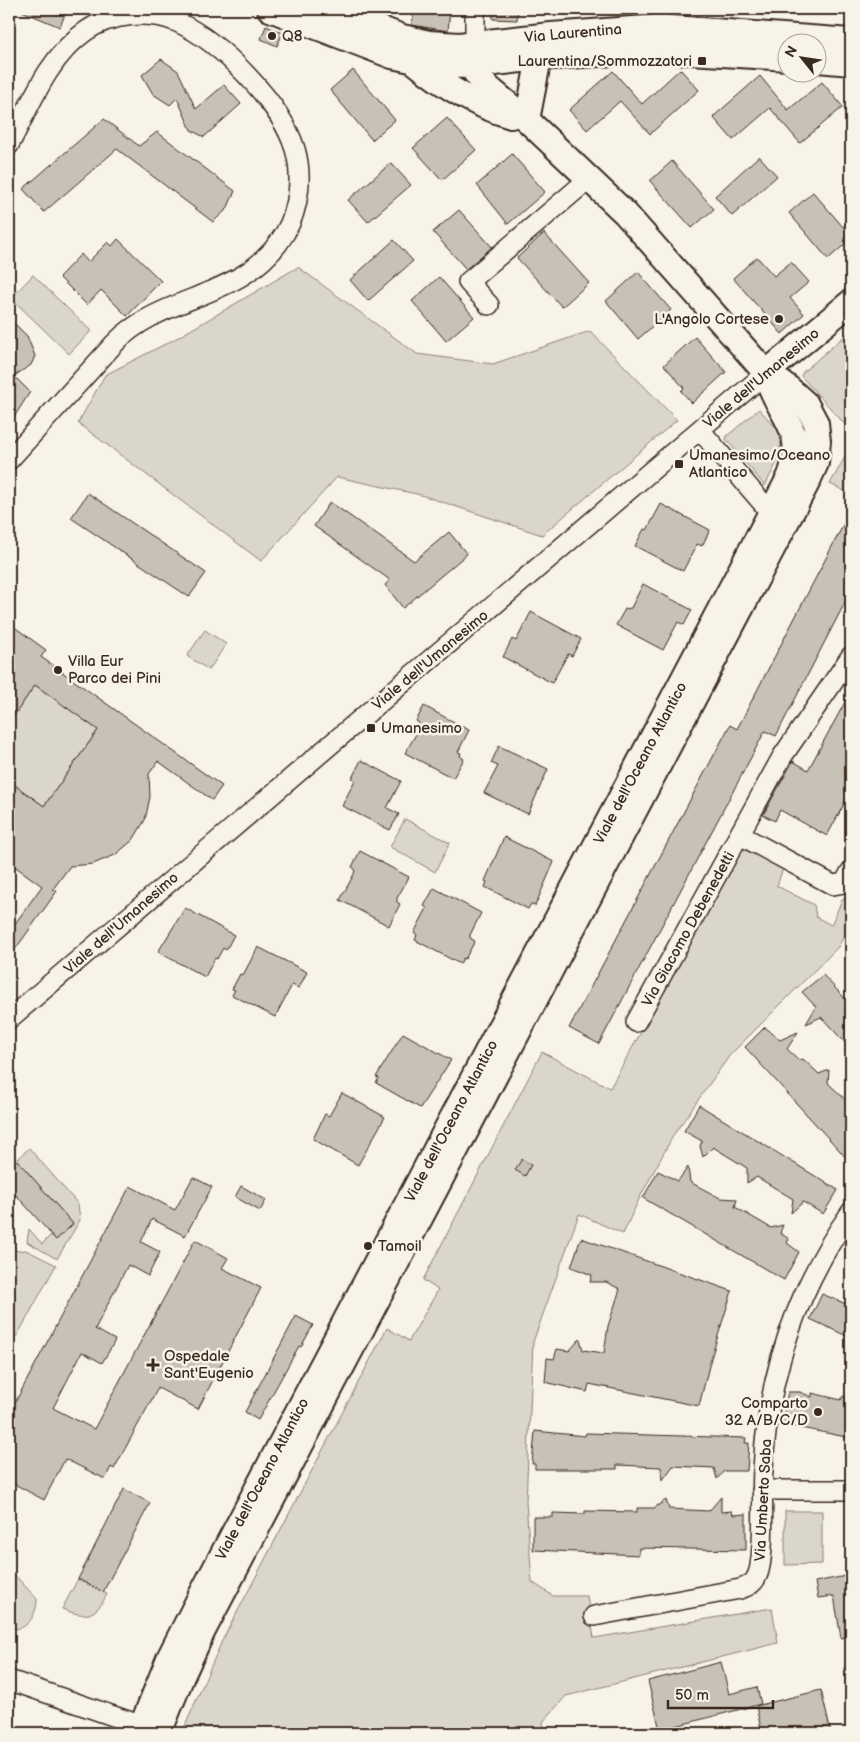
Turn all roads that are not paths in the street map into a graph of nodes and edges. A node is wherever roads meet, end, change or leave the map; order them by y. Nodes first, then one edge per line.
1 (270, 9) edge
2 (475, 9) edge
3 (344, 11) edge
4 (178, 15) edge
5 (660, 18) edge
6 (851, 40) edge
7 (658, 50) junction
8 (471, 55) junction
9 (778, 57) edge
10 (539, 58) junction
11 (828, 61) edge
12 (415, 62) junction
13 (851, 63) edge
14 (527, 120) junction
15 (9, 145) edge
16 (590, 178) junction
17 (851, 302) edge
18 (489, 304) dead end
19 (766, 373) junction
20 (700, 430) junction
21 (9, 460) edge
22 (780, 516) junction
23 (851, 656) edge
24 (740, 835) junction
25 (851, 871) edge
26 (9, 1019) edge
27 (636, 1022) dead end
28 (851, 1212) edge
29 (762, 1490) junction
30 (851, 1490) edge
31 (594, 1616) dead end
32 (9, 1680) edge
33 (150, 1731) edge

1 - 12 main road, Via Laurentina
2 - 8 street
3 - 8 main road, Via Laurentina
4 - 15 street
4 - 21 street
5 - 6 main road, Via Laurentina
5 - 7 street
5 - 8 main road, Via Laurentina
7 - 9 main road, Via Laurentina
7 - 10 main road, Via Laurentina
8 - 10 main road, Via Laurentina
8 - 12 main road, Via Laurentina
8 - 14 main road
10 - 14 main road
11 - 13 main road
12 - 14 main road
14 - 16 main road
16 - 18 street
16 - 19 main road
17 - 19 main road, Viale dell'Umanesimo
19 - 20 street, Viale dell'Umanesimo
19 - 22 main road, Viale dell'Oceano Atlantico
20 - 22 street
20 - 26 street, Viale dell'Umanesimo
22 - 33 main road, Viale dell'Oceano Atlantico
23 - 24 street, Via Giacomo Debenedetti
24 - 25 street, Via Giacomo Debenedetti
24 - 27 street, Via Giacomo Debenedetti
28 - 29 street, Via Umberto Saba
29 - 30 street
29 - 31 street, Via Umberto Saba
32 - 33 street

